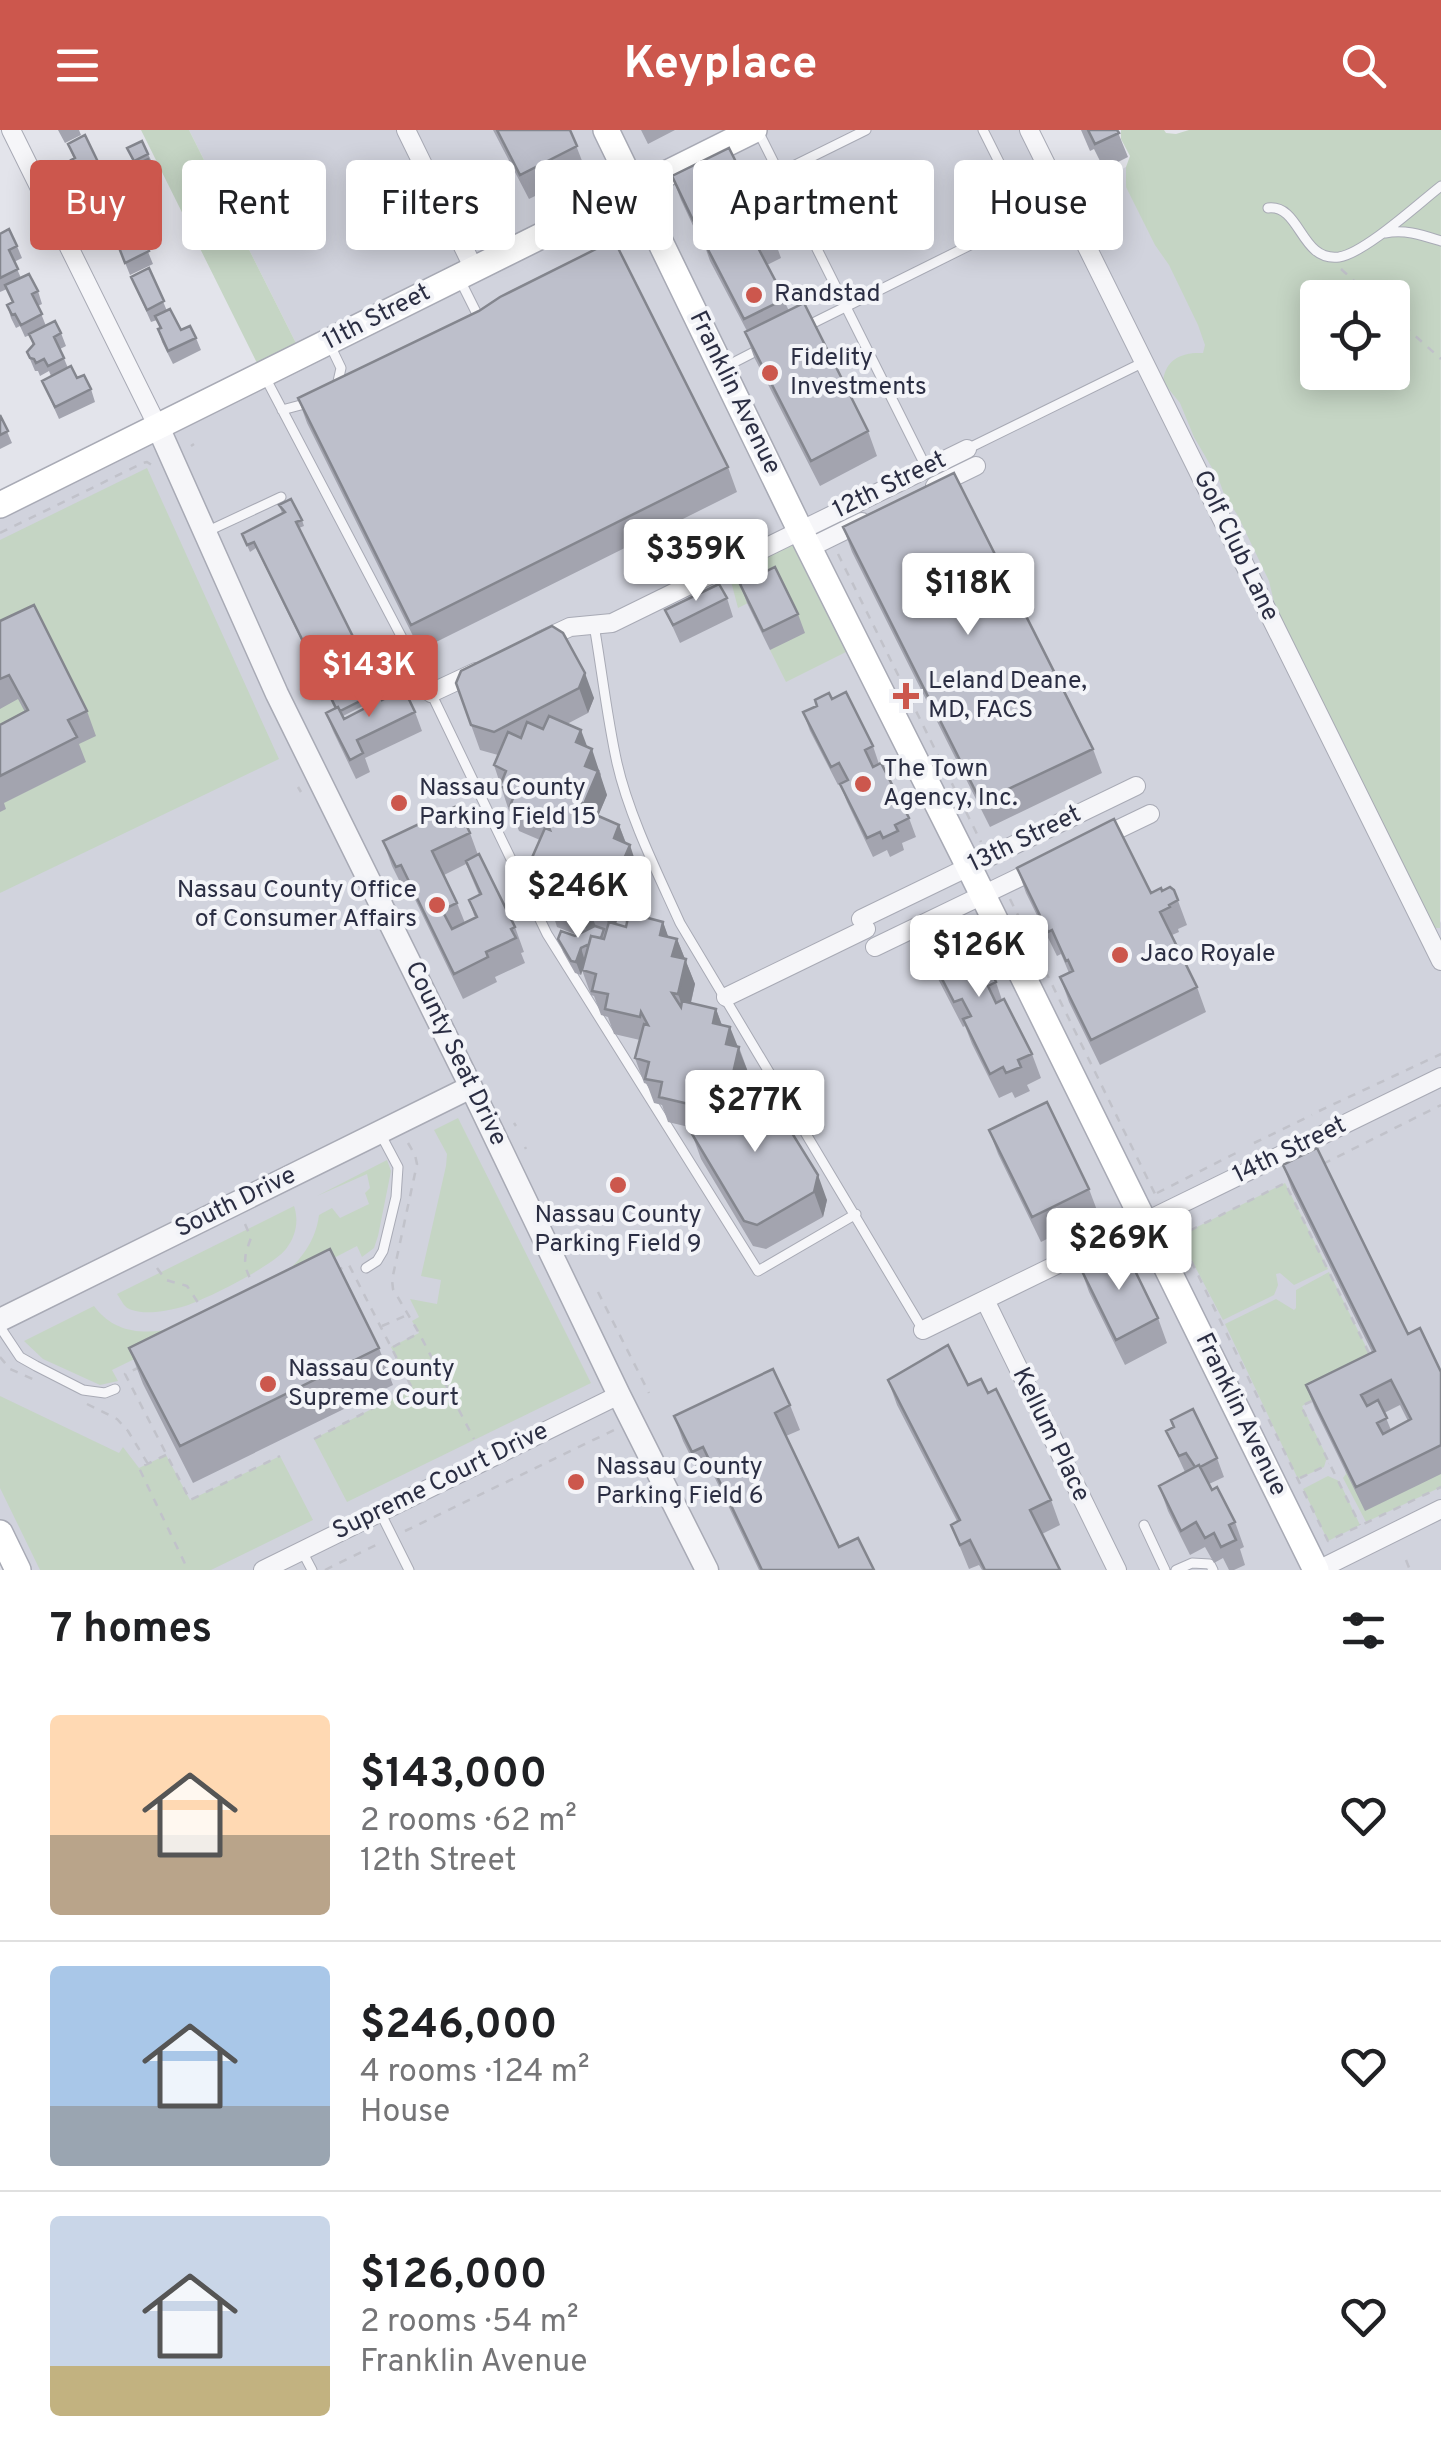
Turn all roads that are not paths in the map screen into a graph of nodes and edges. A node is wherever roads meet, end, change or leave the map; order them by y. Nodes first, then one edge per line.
1 (11, 130) edge
2 (406, 130) edge
3 (606, 130) edge
4 (755, 130) edge
5 (866, 130) edge
6 (983, 130) edge
7 (1029, 130) edge
8 (621, 160) edge
9 (771, 160) edge
10 (805, 160) edge
11 (998, 160) edge
12 (1044, 160) edge
13 (673, 171) edge
14 (1441, 186) edge
15 (1268, 208) dead end
16 (1379, 234) junction
17 (535, 240) edge
18 (1441, 241) edge
19 (665, 250) edge
20 (817, 250) edge
21 (958, 250) edge
22 (1088, 250) edge
23 (467, 274) junction
24 (846, 306) junction
25 (793, 332) edge
26 (488, 336) edge
27 (776, 341) edge
28 (328, 342) junction
29 (1144, 362) junction
30 (722, 368) junction
31 (263, 374) junction
32 (335, 391) edge
33 (322, 397) edge
34 (282, 410) junction
35 (158, 427) junction
36 (972, 458) junction
37 (927, 468) junction
38 (280, 497) dead end
39 (911, 498) edge
40 (0, 505) edge
41 (879, 514) edge
42 (205, 532) junction
43 (804, 539) junction
44 (594, 625) junction
45 (431, 693) junction
46 (1136, 786) dead end
47 (1150, 814) dead end
48 (1084, 846) edge
49 (1052, 862) edge
50 (970, 867) junction
51 (984, 895) junction
52 (867, 932) junction
53 (1440, 958) edge
54 (726, 997) junction
55 (1441, 1077) edge
56 (471, 1087) junction
57 (380, 1132) junction
58 (856, 1214) junction
59 (1145, 1222) junction
60 (366, 1268) dead end
61 (985, 1300) junction
62 (0, 1324) edge
63 (924, 1330) joint
64 (115, 1389) dead end
65 (618, 1395) junction
66 (1441, 1509) edge
67 (380, 1512) junction
68 (1144, 1524) dead end
69 (0, 1533) edge
70 (302, 1551) junction
71 (15, 1569) edge
72 (703, 1569) edge
73 (263, 1570) edge
74 (312, 1570) edge
75 (408, 1570) edge
76 (1116, 1570) edge
77 (1165, 1570) edge
78 (1176, 1570) edge
79 (1213, 1570) edge
80 (1317, 1570) edge

1 - 35 street
2 - 23 street
3 - 8 main road, Franklin Avenue
4 - 9 lane
4 - 13 main road, 11th Street
5 - 10 lane
6 - 11 lane
7 - 12 street, Golf Club Lane
14 - 16 lane
15 - 16 lane
16 - 18 lane
17 - 23 main road, 11th Street
19 - 30 main road, Franklin Avenue
20 - 24 lane
21 - 24 lane
22 - 29 street, Golf Club Lane
23 - 26 lane
23 - 28 main road, 11th Street
24 - 25 lane
24 - 37 lane
27 - 30 lane
28 - 31 main road, 11th Street
28 - 32 lane
29 - 36 lane
29 - 53 street, Golf Club Lane
30 - 43 main road, Franklin Avenue
31 - 34 lane
31 - 35 main road, 11th Street
33 - 34 lane
34 - 45 lane
35 - 40 main road, 11th Street
35 - 42 street, County Seat Drive
36 - 37 street, 12th Street
36 - 39 street, 12th Street
37 - 43 street, 12th Street
38 - 42 lane
41 - 43 street, 12th Street
42 - 56 street, County Seat Drive
43 - 44 street, 12th Street
43 - 50 main road, Franklin Avenue
44 - 45 street, 12th Street
44 - 54 lane
45 - 58 lane
46 - 50 street, 13th Street
47 - 48 street
49 - 51 street
50 - 51 main road, Franklin Avenue
50 - 52 street, 13th Street
51 - 52 street
51 - 59 main road, Franklin Avenue
52 - 54 street, 13th Street
54 - 58 lane
55 - 59 street, 14th Street
56 - 57 street, South Drive
56 - 65 street, County Seat Drive
57 - 60 lane
57 - 62 street, South Drive
58 - 63 lane
59 - 61 street, 14th Street
59 - 80 main road, Franklin Avenue
61 - 63 street, 14th Street
61 - 76 street, Kellum Place
62 - 64 lane
65 - 67 street, Supreme Court Drive
65 - 72 street, County Seat Drive
66 - 80 street
67 - 70 street, Supreme Court Drive
67 - 75 lane
68 - 77 lane
69 - 71 main road
70 - 73 street, Supreme Court Drive
70 - 74 lane
78 - 79 lane

